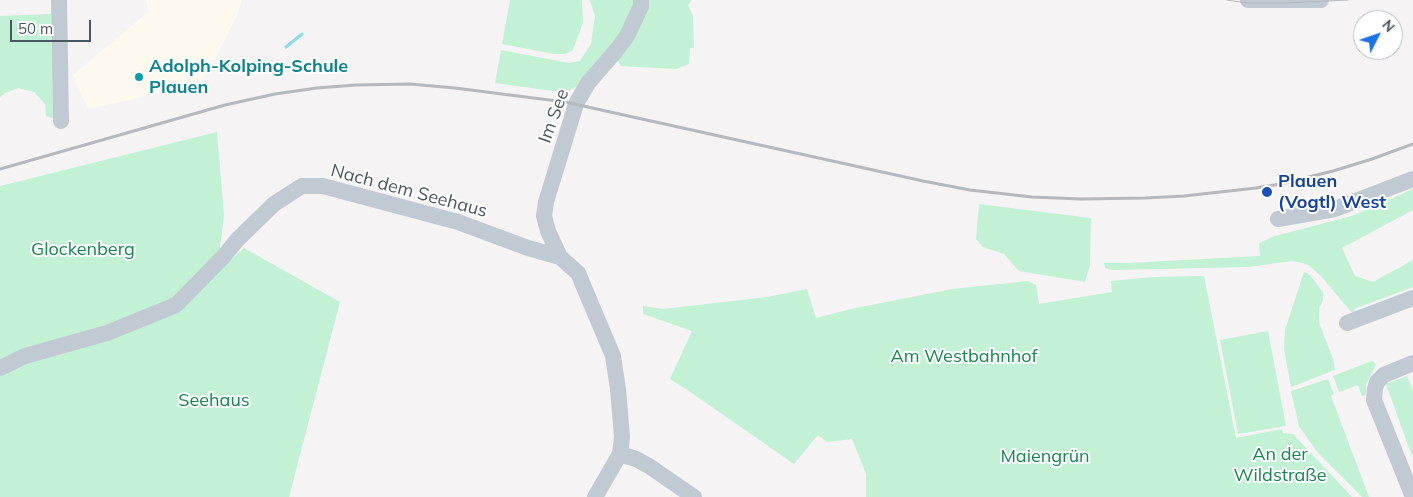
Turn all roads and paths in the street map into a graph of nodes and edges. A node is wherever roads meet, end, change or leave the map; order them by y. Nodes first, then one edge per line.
1 (59, 0) edge
2 (641, 0) edge
3 (1248, 0) edge
4 (1321, 0) edge
5 (61, 121) dead end
6 (1413, 179) edge
7 (1278, 219) dead end
8 (560, 257) junction
9 (1413, 298) edge
10 (1347, 323) dead end
11 (1413, 363) edge
12 (0, 368) edge
13 (620, 454) junction
14 (595, 497) edge
15 (694, 497) edge
16 (1413, 497) edge

1 - 5 street
2 - 8 street, Im See
3 - 4 street
6 - 7 street
8 - 12 street, Nach dem Seehaus
8 - 13 street, Nach dem Seehaus
9 - 10 street
11 - 16 street
13 - 14 street, Nach dem Seehaus
13 - 15 street

